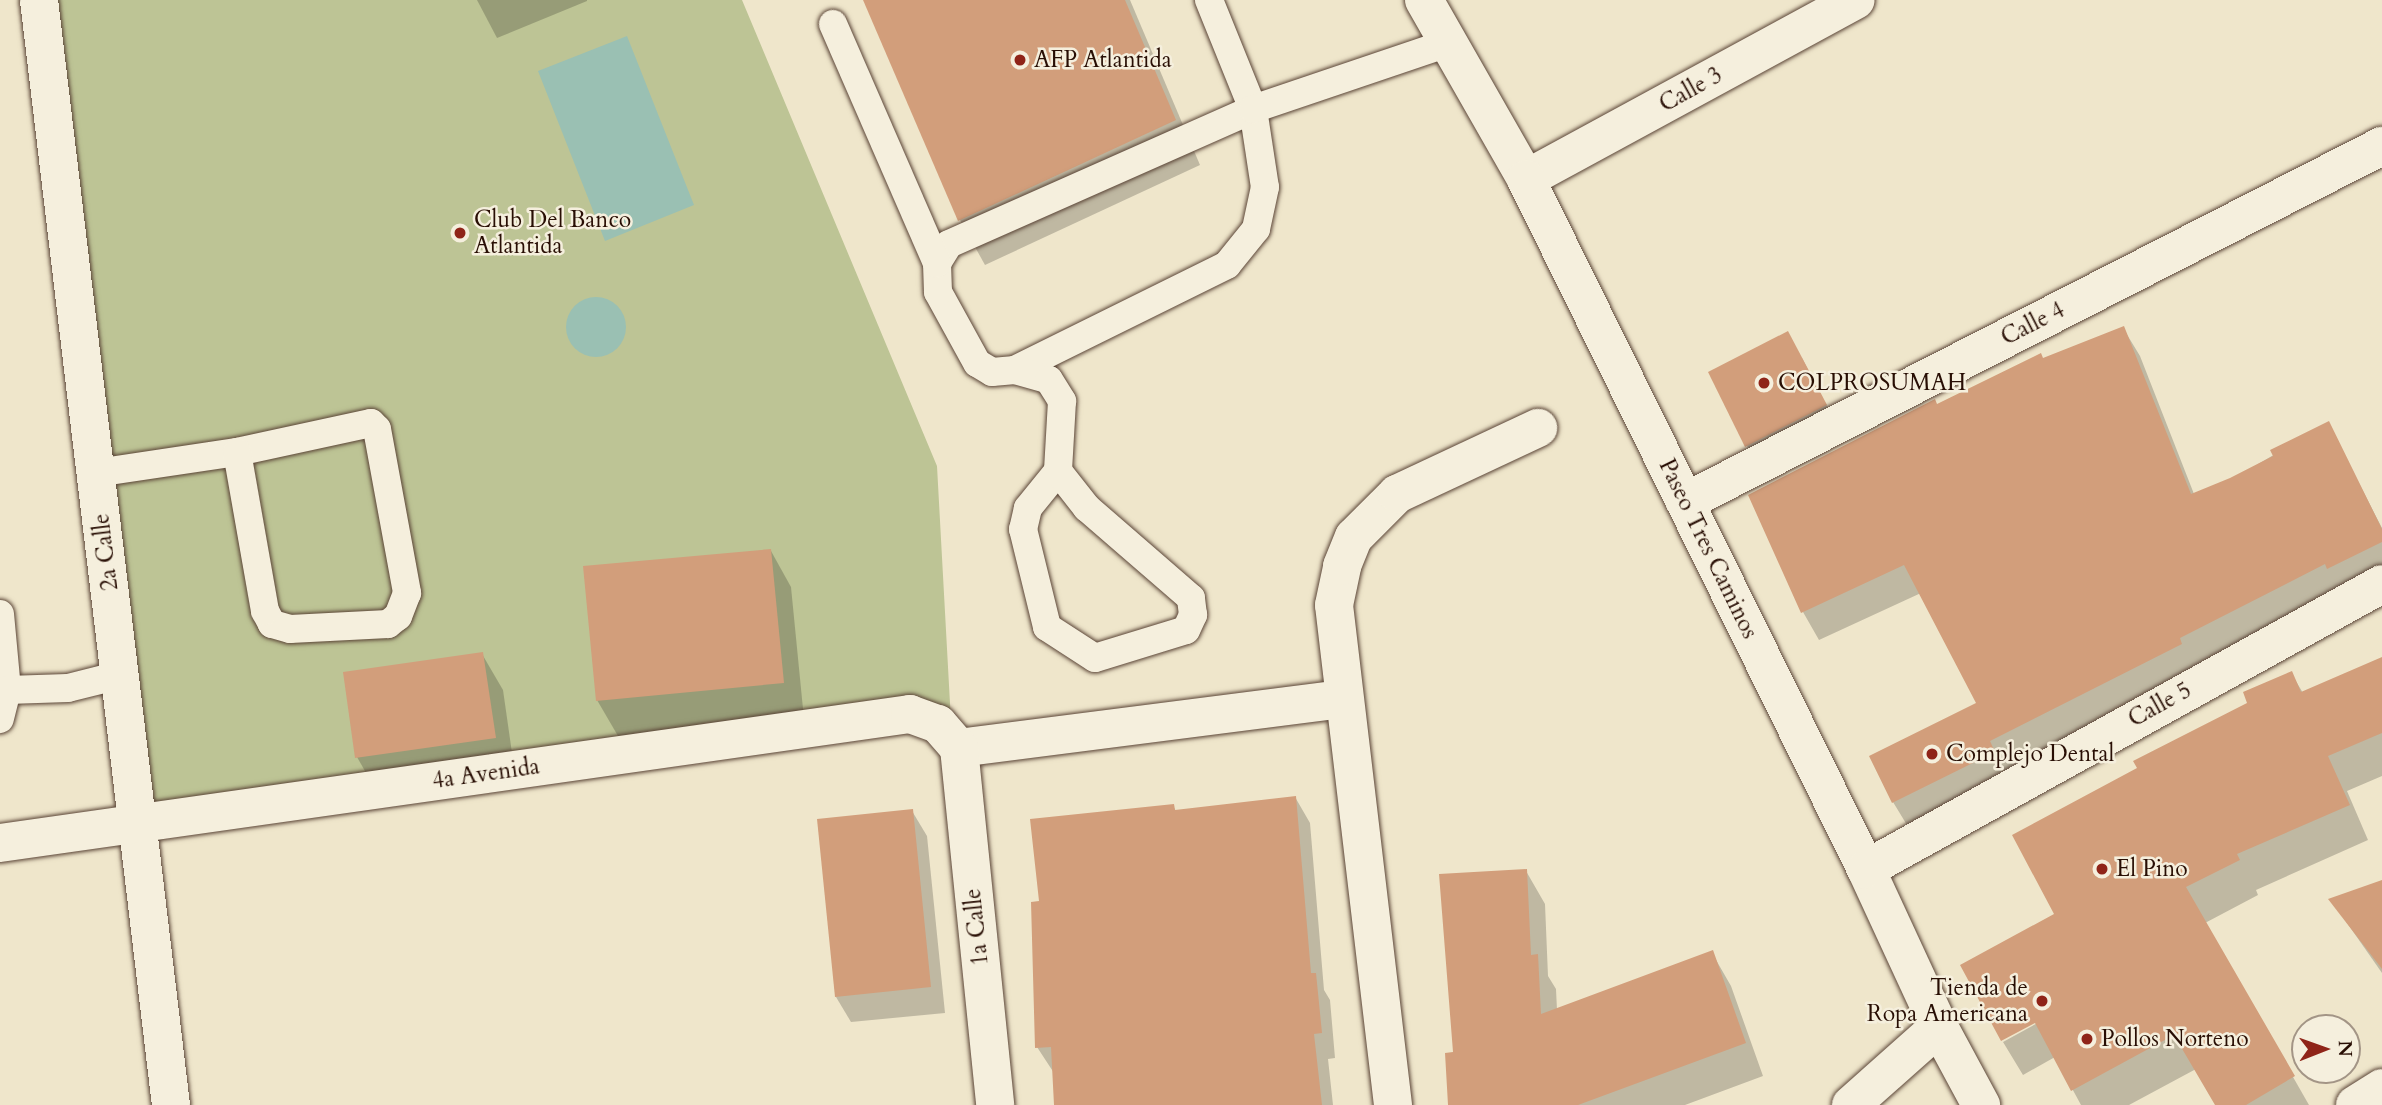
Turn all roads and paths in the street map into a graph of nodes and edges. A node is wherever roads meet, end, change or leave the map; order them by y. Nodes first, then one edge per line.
1 (39, 0) edge
2 (1209, 0) edge
3 (1424, 0) edge
4 (1856, 0) edge
5 (832, 24) dead end
6 (1448, 43) junction
7 (1253, 108) junction
8 (2382, 146) edge
9 (1526, 179) junction
10 (937, 263) junction
11 (1015, 370) junction
12 (1538, 428) dead end
13 (237, 452) junction
14 (1058, 471) junction
15 (96, 473) junction
16 (1685, 502) junction
17 (2382, 584) edge
18 (0, 614) edge
19 (120, 675) junction
20 (7, 690) junction
21 (1344, 699) junction
22 (0, 719) edge
23 (959, 748) junction
24 (138, 822) junction
25 (0, 843) edge
26 (1866, 869) junction
27 (1939, 1027) junction
28 (2382, 1088) edge
29 (171, 1105) edge
30 (995, 1105) edge
31 (1393, 1105) edge
32 (1851, 1105) edge
33 (1981, 1105) edge
34 (2355, 1105) edge

1 - 15 street, 2a Calle
2 - 7 lane
3 - 6 street, Paseo Tres Caminos
4 - 9 street, Calle 3
5 - 10 lane
6 - 7 lane
6 - 9 street, Paseo Tres Caminos
7 - 10 lane
7 - 11 lane
8 - 16 street, Calle 4
9 - 16 street, Paseo Tres Caminos
10 - 11 lane
11 - 14 lane
12 - 21 street
13 - 13 lane
13 - 15 lane
14 - 14 lane
15 - 19 street, 2a Calle
16 - 26 street, Paseo Tres Caminos
17 - 26 street, Calle 5
18 - 20 lane
19 - 20 lane
19 - 24 street, 2a Calle
20 - 22 lane
21 - 23 street
21 - 31 street
23 - 24 street, 4a Avenida
23 - 30 street, 1a Calle
24 - 25 street, 4a Avenida
24 - 29 street, 2a Calle
26 - 27 street, Paseo Tres Caminos
27 - 32 street
27 - 33 street, Paseo Tres Caminos
28 - 34 street

